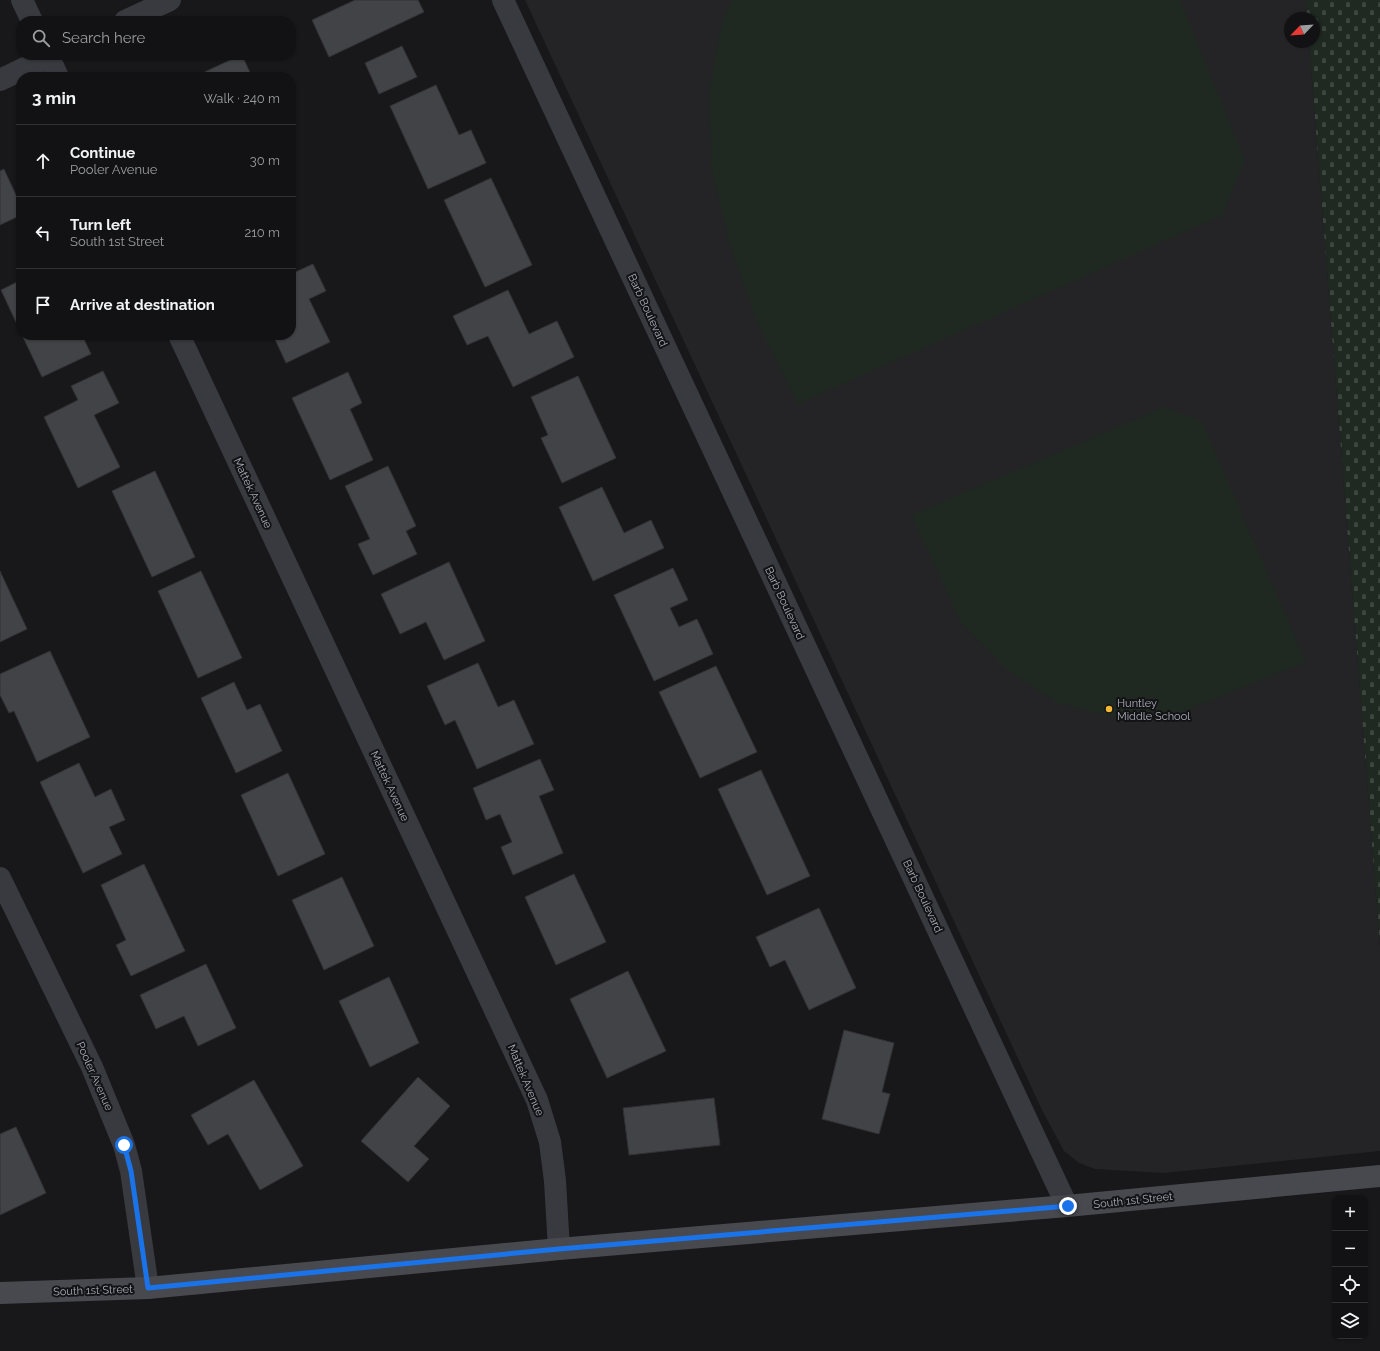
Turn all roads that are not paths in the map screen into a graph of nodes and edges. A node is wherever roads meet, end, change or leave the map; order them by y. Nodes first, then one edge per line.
1 (22, 0) edge
2 (170, 0) edge
3 (503, 0) edge
4 (30, 16) edge
5 (136, 16) edge
6 (42, 60) edge
7 (52, 60) edge
8 (16, 72) edge
9 (17, 72) edge
10 (56, 72) edge
11 (0, 80) edge
12 (181, 340) edge
13 (0, 878) edge
14 (1380, 1176) edge
15 (1068, 1206) junction
16 (559, 1249) junction
17 (148, 1288) junction
18 (0, 1293) edge

1 - 4 street
2 - 5 street
3 - 15 street, Barb Boulevard
6 - 9 street
7 - 10 street
8 - 11 street
12 - 16 street, Mattek Avenue
13 - 17 street, Pooler Avenue
14 - 15 street, South 1st Street
15 - 16 street, South 1st Street
16 - 17 street, South 1st Street
17 - 18 street, South 1st Street

